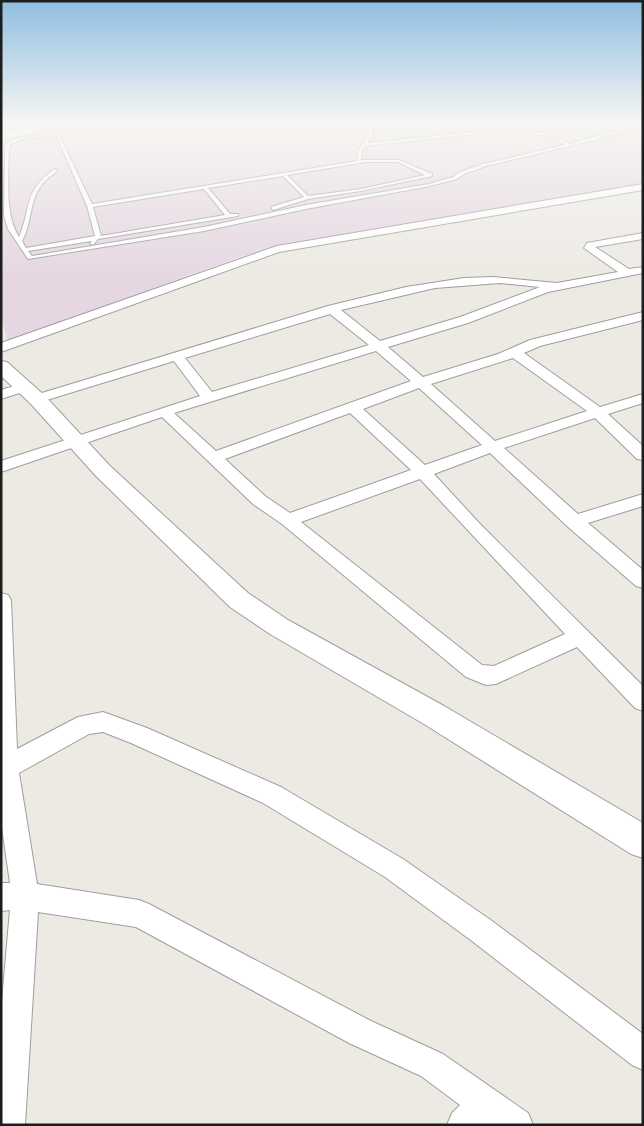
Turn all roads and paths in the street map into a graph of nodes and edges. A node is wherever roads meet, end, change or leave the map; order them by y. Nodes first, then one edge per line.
1 (8, 176) edge
2 (49, 176) edge
3 (76, 176) edge
4 (285, 176) joint
5 (427, 176) edge
6 (460, 176) edge
7 (643, 187) edge
8 (206, 189) junction
9 (307, 198) junction
10 (90, 206) junction
11 (229, 217) junction
12 (643, 236) edge
13 (20, 240) junction
14 (98, 240) junction
15 (88, 249) junction
16 (25, 250) junction
17 (643, 270) edge
18 (626, 272) junction
19 (557, 286) junction
20 (332, 309) junction
21 (643, 316) edge
22 (377, 344) junction
23 (1, 348) edge
24 (514, 352) junction
25 (176, 355) junction
26 (13, 381) edge
27 (423, 382) junction
28 (208, 398) junction
29 (643, 398) edge
30 (354, 409) junction
31 (164, 411) junction
32 (597, 412) junction
33 (75, 442) junction
34 (492, 447) junction
35 (643, 455) edge
36 (213, 458) junction
37 (1, 467) edge
38 (423, 472) junction
39 (643, 500) edge
40 (288, 520) junction
41 (573, 522) junction
42 (643, 581) edge
43 (1, 600) edge
44 (2, 630) edge
45 (581, 636) junction
46 (643, 702) edge
47 (6, 766) junction
48 (643, 842) edge
49 (13, 897) edge
50 (643, 1054) edge
51 (475, 1113) edge
52 (8, 1125) edge
53 (516, 1125) edge

1 - 13 lane
2 - 13 lane
3 - 10 lane
4 - 8 lane
4 - 9 lane
5 - 9 lane
6 - 15 lane
7 - 23 street
8 - 10 lane
8 - 11 lane
9 - 11 lane
10 - 14 lane
11 - 14 lane
12 - 18 street
13 - 16 lane
14 - 15 lane
14 - 16 lane
15 - 16 lane
17 - 18 street
18 - 19 street
19 - 20 street
19 - 22 street
20 - 22 street
20 - 25 street
21 - 24 street
22 - 27 street
22 - 28 street
24 - 27 street
24 - 32 street
25 - 26 street
25 - 28 street
26 - 33 street
27 - 30 street
27 - 34 street
28 - 31 street
29 - 32 street
30 - 36 street
30 - 38 street
31 - 33 street
31 - 36 street
32 - 34 street
32 - 35 street
33 - 37 street
33 - 48 street
34 - 38 street
34 - 41 street
36 - 40 street
38 - 40 street
38 - 45 street
39 - 41 street
40 - 45 street
41 - 42 street
43 - 44 street
44 - 47 street
45 - 46 street
47 - 49 street
47 - 50 street
49 - 51 street
49 - 52 street
51 - 53 street

